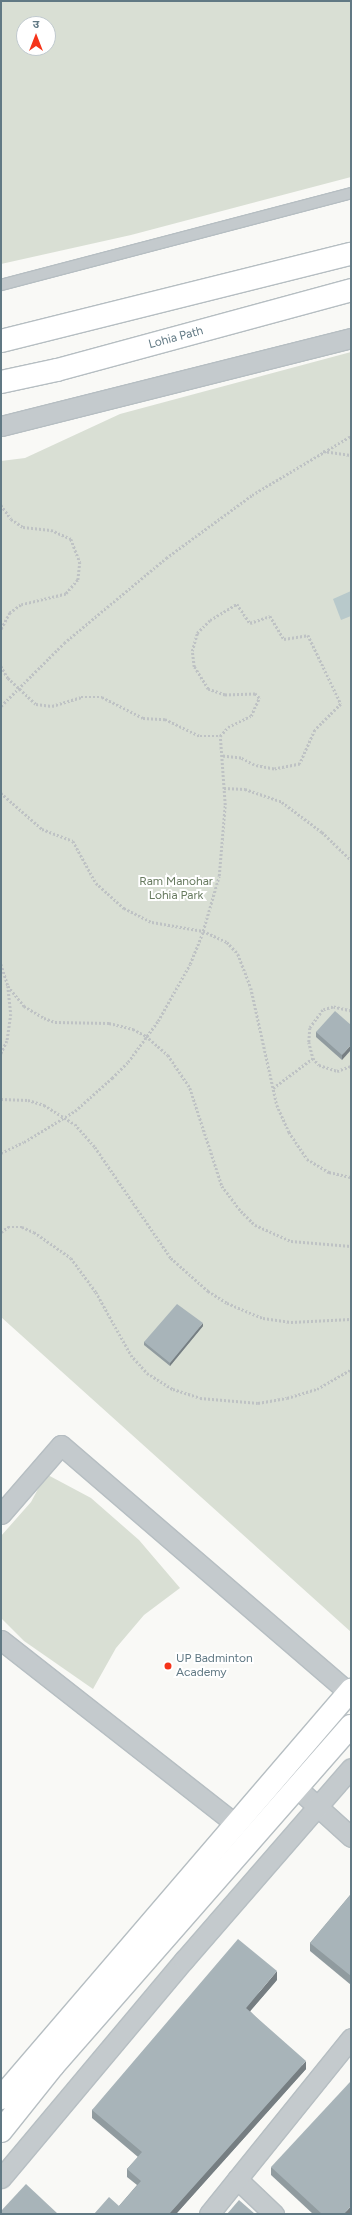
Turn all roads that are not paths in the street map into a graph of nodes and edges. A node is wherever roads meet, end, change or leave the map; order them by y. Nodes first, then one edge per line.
1 (351, 193) edge
2 (351, 254) edge
3 (1, 285) edge
4 (351, 290) edge
5 (351, 338) edge
6 (1, 341) edge
7 (1, 382) edge
8 (1, 426) edge
9 (1, 1514) edge
10 (1, 1640) edge
11 (350, 1692) edge
12 (351, 1726) edge
13 (351, 1768) edge
14 (297, 1788) junction
15 (318, 1806) junction
16 (236, 1824) junction
17 (351, 1837) edge
18 (347, 2050) edge
19 (1, 2098) edge
20 (1, 2131) edge
21 (1, 2178) edge
22 (237, 2179) junction
23 (209, 2214) edge
24 (274, 2214) edge

1 - 3 lane
2 - 6 street
4 - 7 street, Lohia Path
5 - 8 street
9 - 11 street
10 - 16 street
11 - 16 street
12 - 14 street
13 - 15 street
14 - 15 street
14 - 20 street
15 - 17 street
15 - 21 street
16 - 19 street
18 - 22 street
22 - 23 street
22 - 24 street

